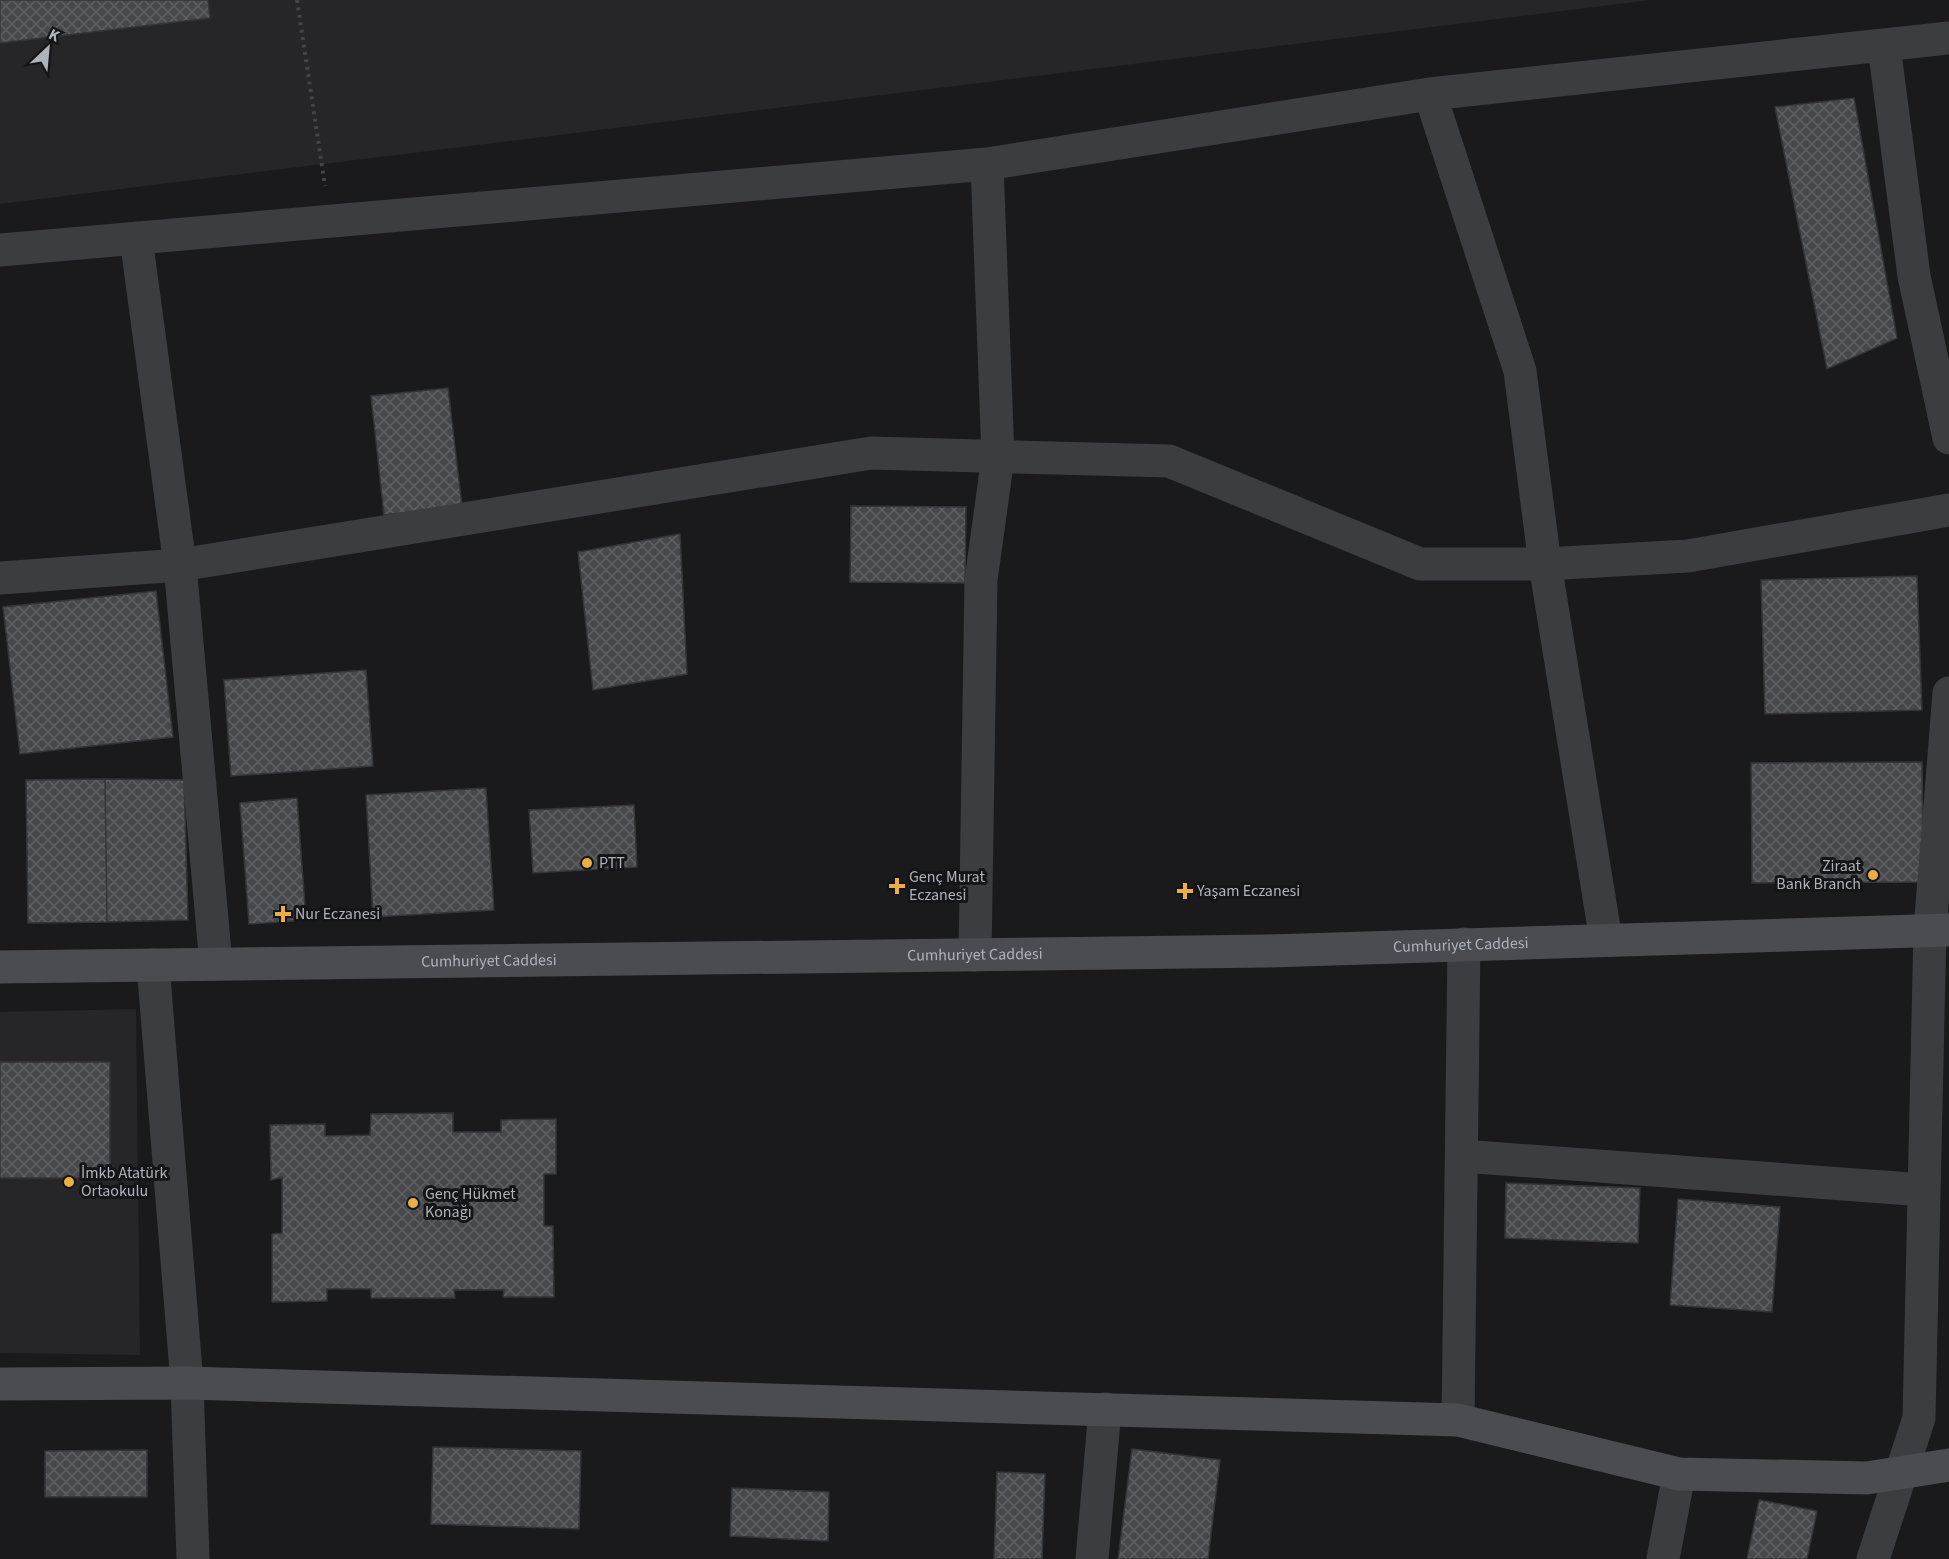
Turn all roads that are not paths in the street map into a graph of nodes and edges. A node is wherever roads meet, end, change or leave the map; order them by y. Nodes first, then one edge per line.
1 (1949, 38) edge
2 (1884, 46) junction
3 (1430, 94) junction
4 (987, 164) junction
5 (136, 238) junction
6 (0, 250) edge
7 (1949, 438) edge
8 (998, 457) junction
9 (1949, 510) edge
10 (1545, 564) junction
11 (180, 565) junction
12 (0, 578) edge
13 (1949, 693) edge
14 (1939, 930) edge
15 (1606, 940) junction
16 (1464, 944) junction
17 (975, 955) junction
18 (216, 964) junction
19 (153, 965) junction
20 (0, 967) edge
21 (1462, 1156) junction
22 (1924, 1190) junction
23 (187, 1383) junction
24 (0, 1384) edge
25 (1104, 1409) junction
26 (1458, 1420) junction
27 (1949, 1465) edge
28 (1901, 1472) junction
29 (1679, 1474) junction
30 (193, 1559) edge
31 (1092, 1559) edge
32 (1663, 1559) edge
33 (1873, 1559) edge

1 - 2 street
2 - 3 street
2 - 7 street
3 - 4 street
3 - 10 street
4 - 5 street
4 - 8 street
5 - 6 street
5 - 11 street
8 - 10 street
8 - 11 street
8 - 17 street
9 - 10 street
10 - 15 street
11 - 12 street
11 - 18 street
13 - 14 street
14 - 15 street, Cumhuriyet Caddesi
14 - 22 street
15 - 16 street, Cumhuriyet Caddesi
16 - 17 street, Cumhuriyet Caddesi
16 - 21 street
17 - 18 street, Cumhuriyet Caddesi
18 - 19 street, Cumhuriyet Caddesi
19 - 20 street, Cumhuriyet Caddesi
19 - 23 street
21 - 22 street
21 - 26 street
22 - 28 street
23 - 24 street
23 - 25 street
23 - 30 street
25 - 26 street
25 - 31 street
26 - 29 street
27 - 28 street
28 - 29 street
28 - 33 street
29 - 32 street

